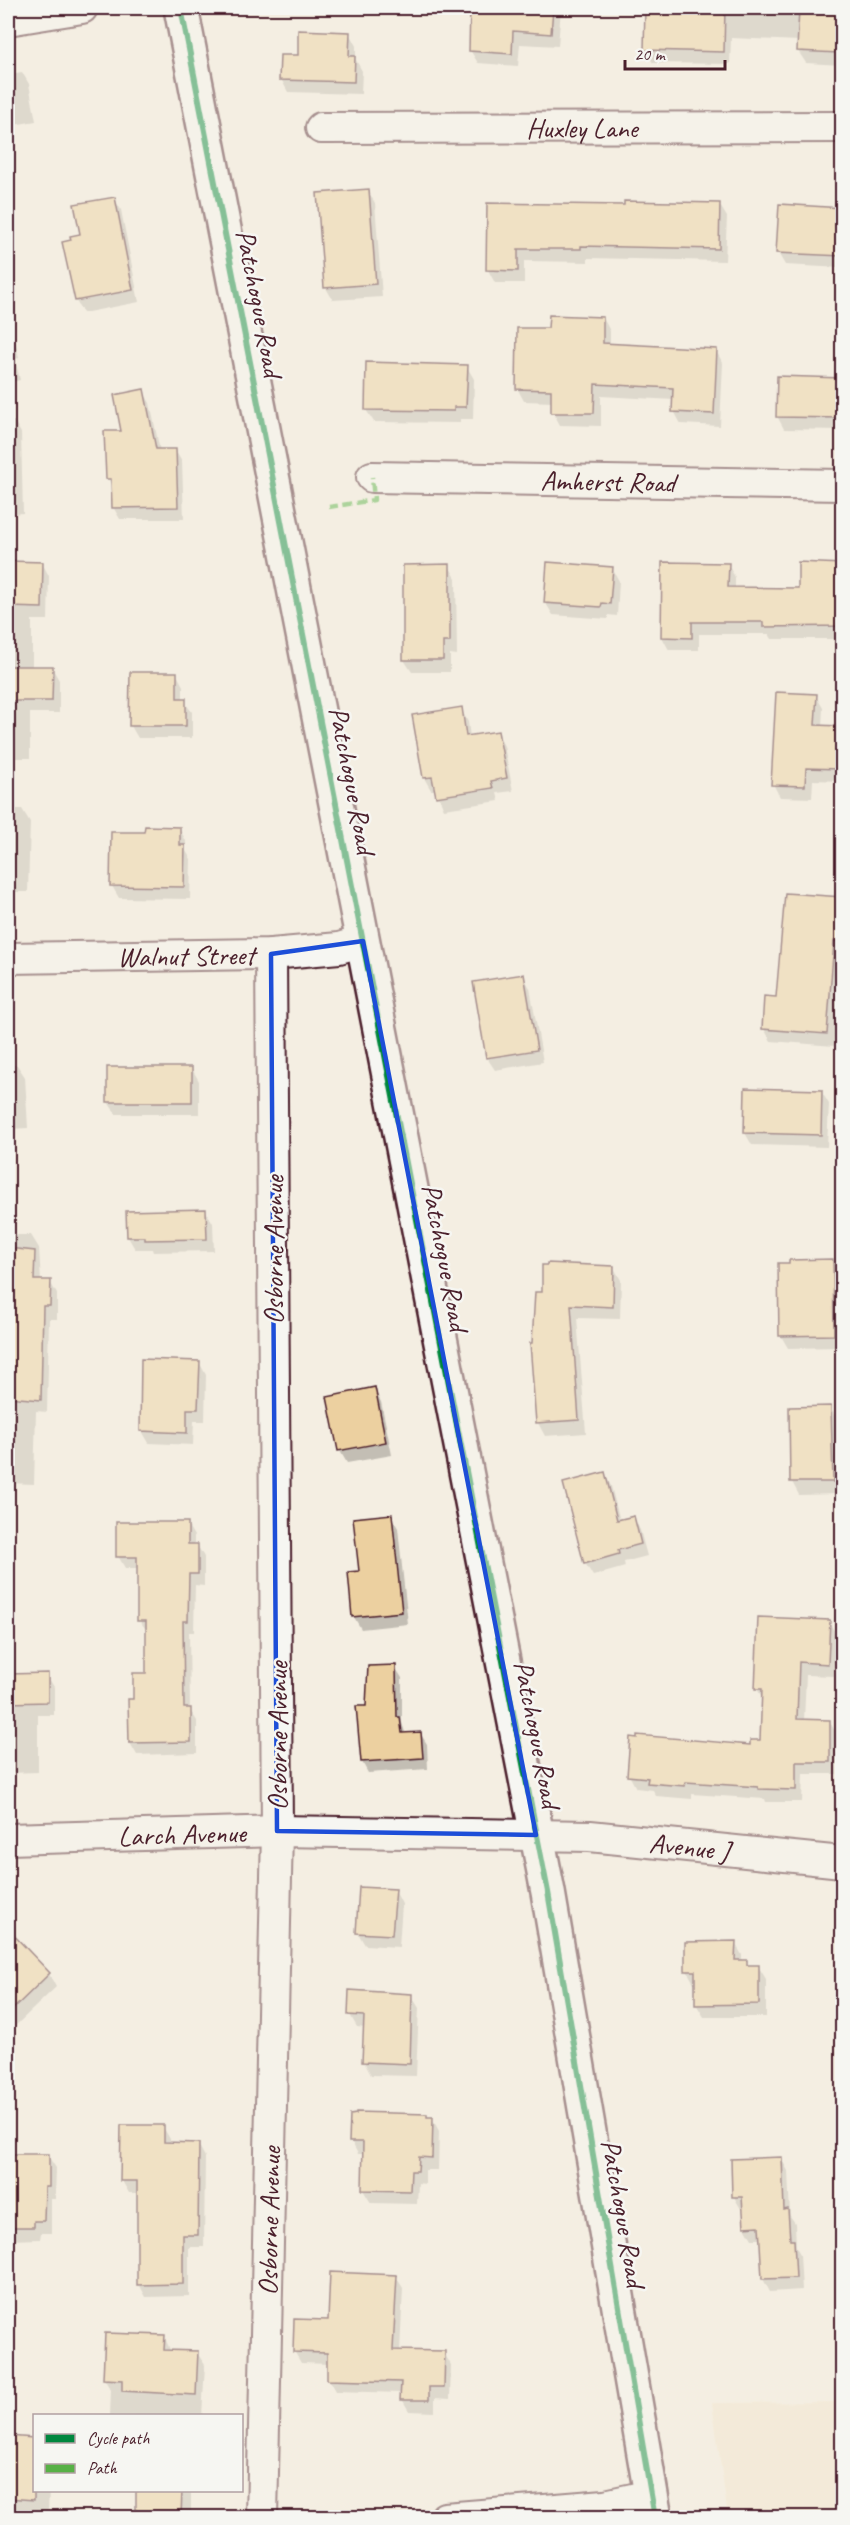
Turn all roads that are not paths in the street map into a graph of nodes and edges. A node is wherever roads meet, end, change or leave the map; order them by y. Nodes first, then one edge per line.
1 (82, 8) edge
2 (181, 8) edge
3 (8, 21) edge
4 (843, 127) edge
5 (321, 128) dead end
6 (372, 477) dead end
7 (843, 485) edge
8 (363, 941) junction
9 (271, 954) junction
10 (8, 958) edge
11 (278, 1831) junction
12 (536, 1835) junction
13 (8, 1839) edge
14 (843, 1862) edge
15 (653, 2506) edge
16 (262, 2517) edge
17 (445, 2517) edge

1 - 3 street
2 - 8 main road, Patchogue Road
4 - 5 street, Huxley Lane
6 - 7 street, Amherst Road
8 - 9 street, Walnut Street
8 - 12 main road, Patchogue Road
9 - 10 street, Walnut Street
9 - 11 street, Osborne Avenue
11 - 12 street, Larch Avenue
11 - 13 street, Larch Avenue
11 - 16 street, Osborne Avenue
12 - 14 street, Avenue J
12 - 15 main road, Patchogue Road
15 - 17 street

